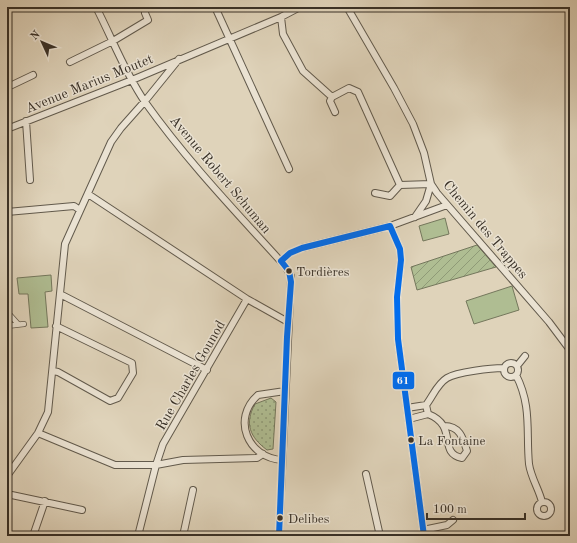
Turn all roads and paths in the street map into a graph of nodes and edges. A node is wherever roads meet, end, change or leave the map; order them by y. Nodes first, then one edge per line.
1 (96, 7) edge
2 (215, 7) edge
3 (300, 7) edge
4 (347, 7) edge
5 (145, 13) dead end
6 (281, 17) junction
7 (230, 38) junction
8 (113, 41) junction
9 (179, 59) junction
10 (70, 62) dead end
11 (32, 75) dead end
12 (132, 80) junction
13 (7, 81) edge
14 (332, 97) junction
15 (145, 101) junction
16 (335, 112) dead end
17 (26, 121) junction
18 (7, 129) edge
19 (289, 169) dead end
20 (30, 180) dead end
21 (431, 184) junction
22 (400, 185) junction
23 (374, 192) dead end
24 (88, 194) junction
25 (447, 205) junction
26 (80, 210) junction
27 (7, 212) edge
28 (415, 217) junction
29 (390, 226) junction
30 (281, 261) junction
31 (7, 285) edge
32 (60, 294) junction
33 (247, 298) junction
34 (288, 322) junction
35 (18, 324) junction
36 (24, 324) dead end
37 (7, 326) edge
38 (56, 326) junction
39 (570, 350) edge
40 (525, 356) dead end
41 (517, 366) junction
42 (503, 368) junction
43 (206, 370) junction
44 (53, 371) junction
45 (516, 375) junction
46 (285, 392) junction
47 (426, 405) junction
48 (408, 408) junction
49 (428, 414) junction
50 (409, 419) junction
51 (444, 426) junction
52 (38, 433) junction
53 (263, 454) junction
54 (282, 460) junction
55 (156, 465) junction
56 (366, 474) dead end
57 (7, 476) edge
58 (192, 490) dead end
59 (7, 494) edge
60 (45, 501) junction
61 (542, 502) dead end
62 (82, 510) dead end
63 (453, 520) dead end
64 (423, 533) edge
65 (34, 536) edge
66 (138, 536) edge
67 (182, 536) edge
68 (279, 536) edge
69 (380, 536) edge

1 - 8 street, Avenue Robert Schuman
2 - 7 street
3 - 6 street, Avenue Marius Moutet
4 - 21 street, Chemin des Trappes
5 - 8 street
6 - 7 street, Avenue Marius Moutet
6 - 14 street
7 - 9 street, Avenue Marius Moutet
7 - 19 street
8 - 10 street
8 - 12 street, Avenue Robert Schuman
9 - 12 street, Avenue Marius Moutet
9 - 15 street
11 - 13 street
12 - 15 street, Avenue Robert Schuman
12 - 17 street, Avenue Marius Moutet
14 - 16 street
14 - 22 street
15 - 24 street
15 - 30 street, Avenue Robert Schuman
17 - 18 street, Avenue Marius Moutet
17 - 20 street
21 - 22 street
21 - 25 street, Chemin des Trappes
21 - 28 street
22 - 23 street
24 - 26 street
24 - 33 street
25 - 28 street
25 - 39 street, Chemin des Trappes
26 - 27 street
26 - 32 street
28 - 29 street
29 - 30 street
29 - 48 street
30 - 34 street, Avenue Robert Schuman
31 - 35 street
32 - 38 street
32 - 43 street
33 - 34 street
33 - 43 street, Rue Charles Gounod
34 - 46 street
35 - 36 street
35 - 37 street
38 - 44 street
38 - 44 street
40 - 41 street
41 - 42 street
41 - 45 street
42 - 45 street
42 - 47 street
43 - 55 street, Rue Charles Gounod
44 - 52 street
45 - 61 street
46 - 53 street
46 - 54 street
47 - 48 street
47 - 49 street
48 - 50 street
49 - 50 street
49 - 51 street
50 - 64 street
51 - 51 street
52 - 55 street
52 - 57 street
53 - 54 street
53 - 55 street
54 - 68 street
55 - 66 street, Rue Charles Gounod
56 - 69 street
58 - 67 street
59 - 60 street
60 - 62 street
60 - 65 street
63 - 64 street

